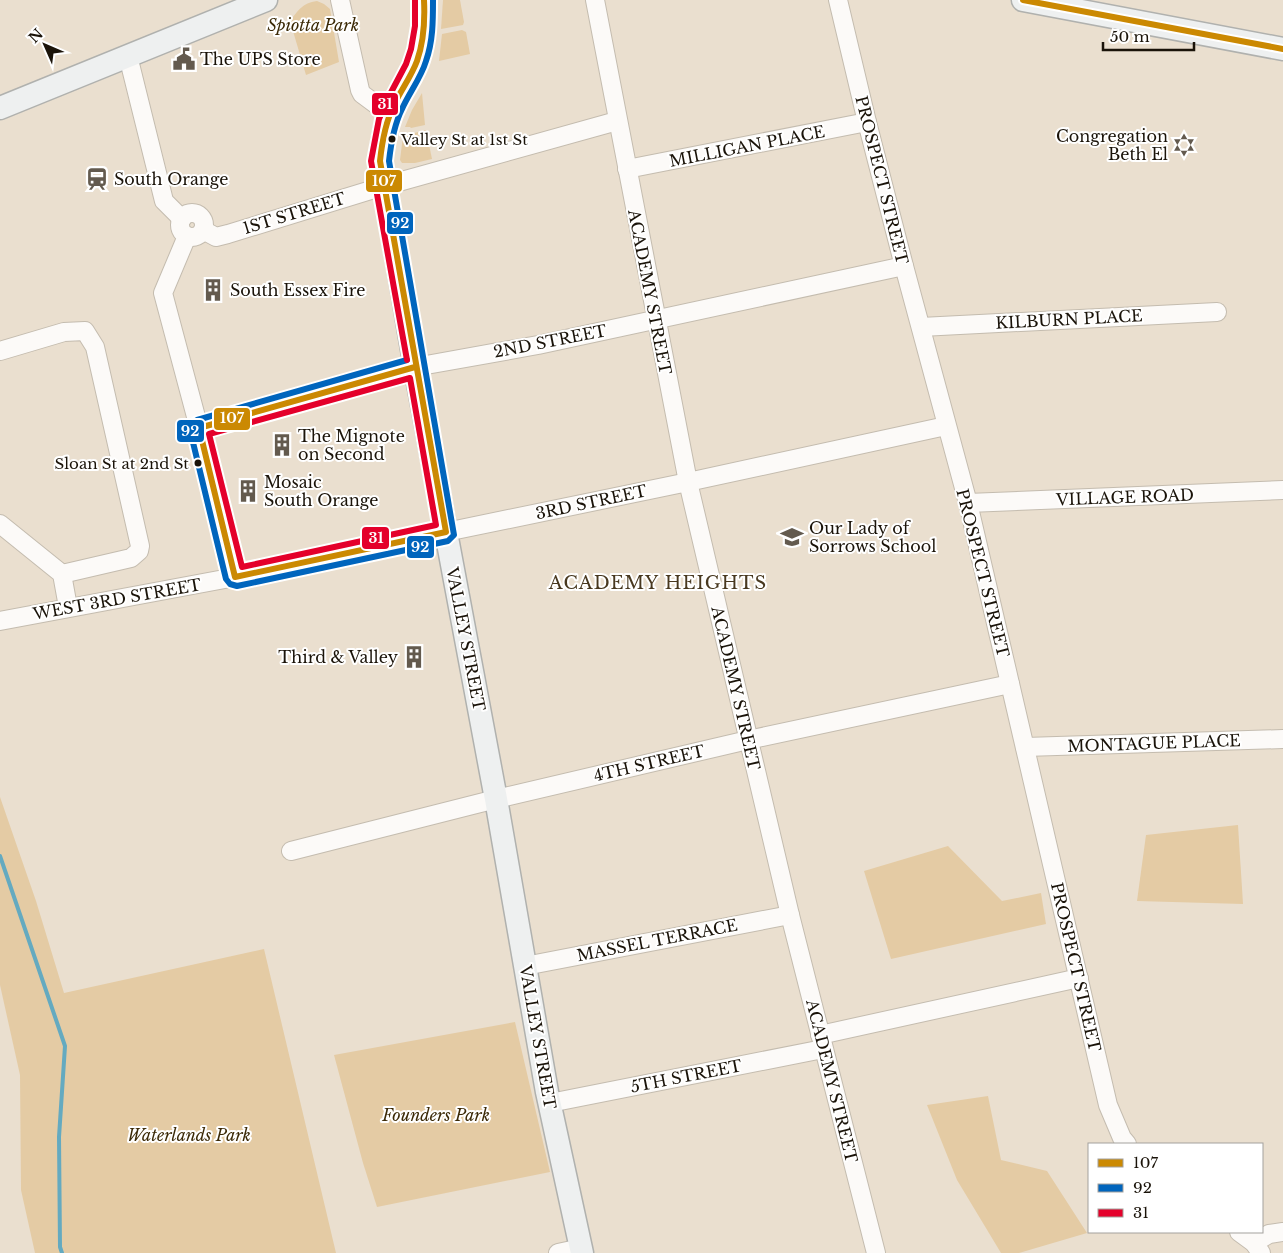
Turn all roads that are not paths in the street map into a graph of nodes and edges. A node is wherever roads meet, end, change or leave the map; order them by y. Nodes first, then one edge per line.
1 (266, 0) edge
2 (340, 0) edge
3 (424, 0) edge
4 (594, 0) edge
5 (838, 0) edge
6 (1023, 0) edge
7 (1076, 5) edge
8 (226, 8) edge
9 (1283, 49) edge
10 (128, 56) junction
11 (0, 108) edge
12 (389, 114) junction
13 (618, 120) junction
14 (867, 122) junction
15 (627, 169) junction
16 (384, 186) junction
17 (191, 228) junction
18 (904, 266) junction
19 (1217, 312) dead end
20 (656, 320) junction
21 (921, 327) junction
22 (0, 351) edge
23 (415, 367) junction
24 (946, 426) junction
25 (199, 428) junction
26 (688, 482) junction
27 (1283, 490) edge
28 (968, 503) junction
29 (0, 524) edge
30 (446, 532) junction
31 (62, 574) junction
32 (235, 577) junction
33 (68, 607) junction
34 (0, 621) edge
35 (1010, 684) junction
36 (1283, 739) edge
37 (748, 740) junction
38 (1025, 747) junction
39 (496, 799) junction
40 (291, 851) dead end
41 (790, 915) junction
42 (525, 966) junction
43 (1079, 978) junction
44 (822, 1042) junction
45 (550, 1103) junction
46 (1126, 1143) edge
47 (1283, 1232) edge
48 (1240, 1233) edge
49 (1258, 1248) edge
50 (581, 1251) edge
51 (558, 1253) edge
52 (876, 1253) edge

1 - 8 main road
2 - 12 street
3 - 12 main road, VALLEY STREET
4 - 13 street, ACADEMY STREET
5 - 14 street, PROSPECT STREET
6 - 7 main road
7 - 9 main road
8 - 10 main road
10 - 11 main road
10 - 17 street
12 - 16 main road, VALLEY STREET
13 - 15 street, ACADEMY STREET
13 - 16 street, 1ST STREET
14 - 15 street, MILLIGAN PLACE
14 - 18 street, PROSPECT STREET
15 - 20 street, ACADEMY STREET
16 - 17 street, 1ST STREET
16 - 23 main road, VALLEY STREET
17 - 25 street
18 - 20 street, 2ND STREET
18 - 21 street, PROSPECT STREET
19 - 21 street, KILBURN PLACE
20 - 23 street, 2ND STREET
20 - 26 street, ACADEMY STREET
21 - 24 street, PROSPECT STREET
22 - 31 street
23 - 25 street, 2ND STREET
23 - 30 main road, VALLEY STREET
24 - 26 street, 3RD STREET
24 - 28 street, PROSPECT STREET
25 - 32 street
26 - 30 street, 3RD STREET
26 - 37 street, ACADEMY STREET
27 - 28 street, VILLAGE ROAD
28 - 35 street, PROSPECT STREET
29 - 31 street
30 - 32 street, 3RD STREET
30 - 39 main road, VALLEY STREET
31 - 33 street
32 - 33 street, WEST 3RD STREET
33 - 34 street, WEST 3RD STREET
35 - 37 street, 4TH STREET
35 - 38 street, PROSPECT STREET
36 - 38 street, MONTAGUE PLACE
37 - 39 street, 4TH STREET
37 - 41 street, ACADEMY STREET
38 - 43 street, PROSPECT STREET
39 - 40 street, 4TH STREET
39 - 42 main road, VALLEY STREET
41 - 42 street, MASSEL TERRACE
41 - 44 street, ACADEMY STREET
42 - 45 main road, VALLEY STREET
43 - 44 street, 5TH STREET
43 - 46 street, PROSPECT STREET
44 - 45 street, 5TH STREET
44 - 52 street, ACADEMY STREET
45 - 50 main road, VALLEY STREET
47 - 49 street
48 - 49 street
50 - 51 street

